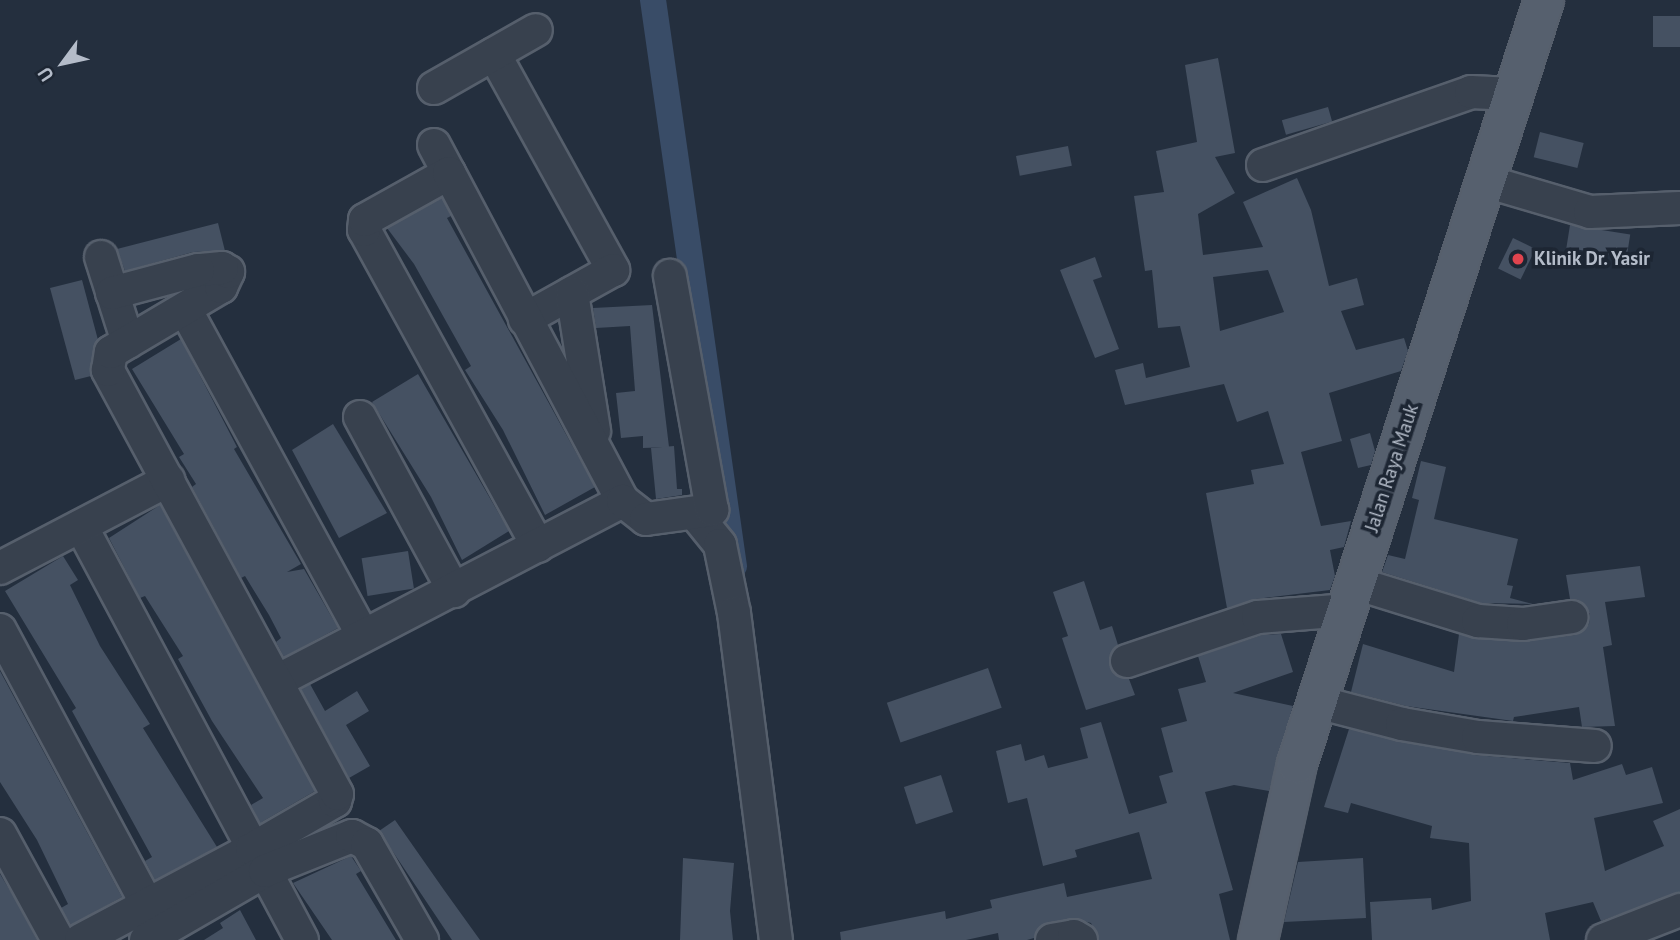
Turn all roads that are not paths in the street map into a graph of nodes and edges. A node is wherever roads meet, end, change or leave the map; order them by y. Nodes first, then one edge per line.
1 (1544, 0) edge
2 (536, 30) dead end
3 (494, 54) junction
4 (434, 88) dead end
5 (1513, 94) junction
6 (434, 145) dead end
7 (1263, 165) dead end
8 (449, 173) junction
9 (1485, 181) junction
10 (1680, 208) edge
11 (101, 257) dead end
12 (670, 276) dead end
13 (112, 293) junction
14 (572, 293) junction
15 (185, 309) junction
16 (525, 319) junction
17 (128, 342) junction
18 (360, 417) dead end
19 (598, 457) junction
20 (168, 480) junction
21 (623, 500) junction
22 (696, 515) junction
23 (72, 531) junction
24 (538, 546) junction
25 (0, 568) edge
26 (454, 590) junction
27 (1350, 597) junction
28 (1572, 617) dead end
29 (0, 630) edge
30 (362, 634) junction
31 (1127, 661) dead end
32 (277, 681) junction
33 (1317, 702) junction
34 (1595, 746) dead end
35 (0, 834) edge
36 (251, 864) junction
37 (147, 904) junction
38 (1680, 910) edge
39 (58, 940) edge
40 (81, 940) edge
41 (145, 940) edge
42 (282, 940) edge
43 (302, 940) edge
44 (422, 940) edge
45 (776, 940) edge
46 (1052, 940) edge
47 (1081, 940) edge
48 (1258, 940) edge
49 (1603, 940) edge

1 - 5 main road, Jalan Raya Mauk
2 - 3 street
3 - 4 street
3 - 14 street
5 - 7 street
5 - 9 main road, Jalan Raya Mauk
6 - 8 street
8 - 16 street
8 - 24 street
9 - 10 street
9 - 27 main road, Jalan Raya Mauk
11 - 13 street
12 - 22 street
13 - 15 street
13 - 17 street
14 - 16 street
14 - 19 street
15 - 17 street
15 - 30 street
16 - 19 street
17 - 20 street
18 - 26 street
19 - 21 street
20 - 23 street
20 - 32 street
21 - 22 street
21 - 24 street
22 - 45 street
23 - 25 street
23 - 36 street
24 - 26 street
26 - 30 street
27 - 28 street
27 - 31 street
27 - 33 main road, Jalan Raya Mauk
29 - 37 street
30 - 32 street
32 - 36 street
33 - 34 street
33 - 48 main road, Jalan Raya Mauk
35 - 39 street
36 - 37 street
36 - 41 street
36 - 42 street
36 - 43 street
36 - 44 street
37 - 40 street
38 - 49 street
46 - 47 street

